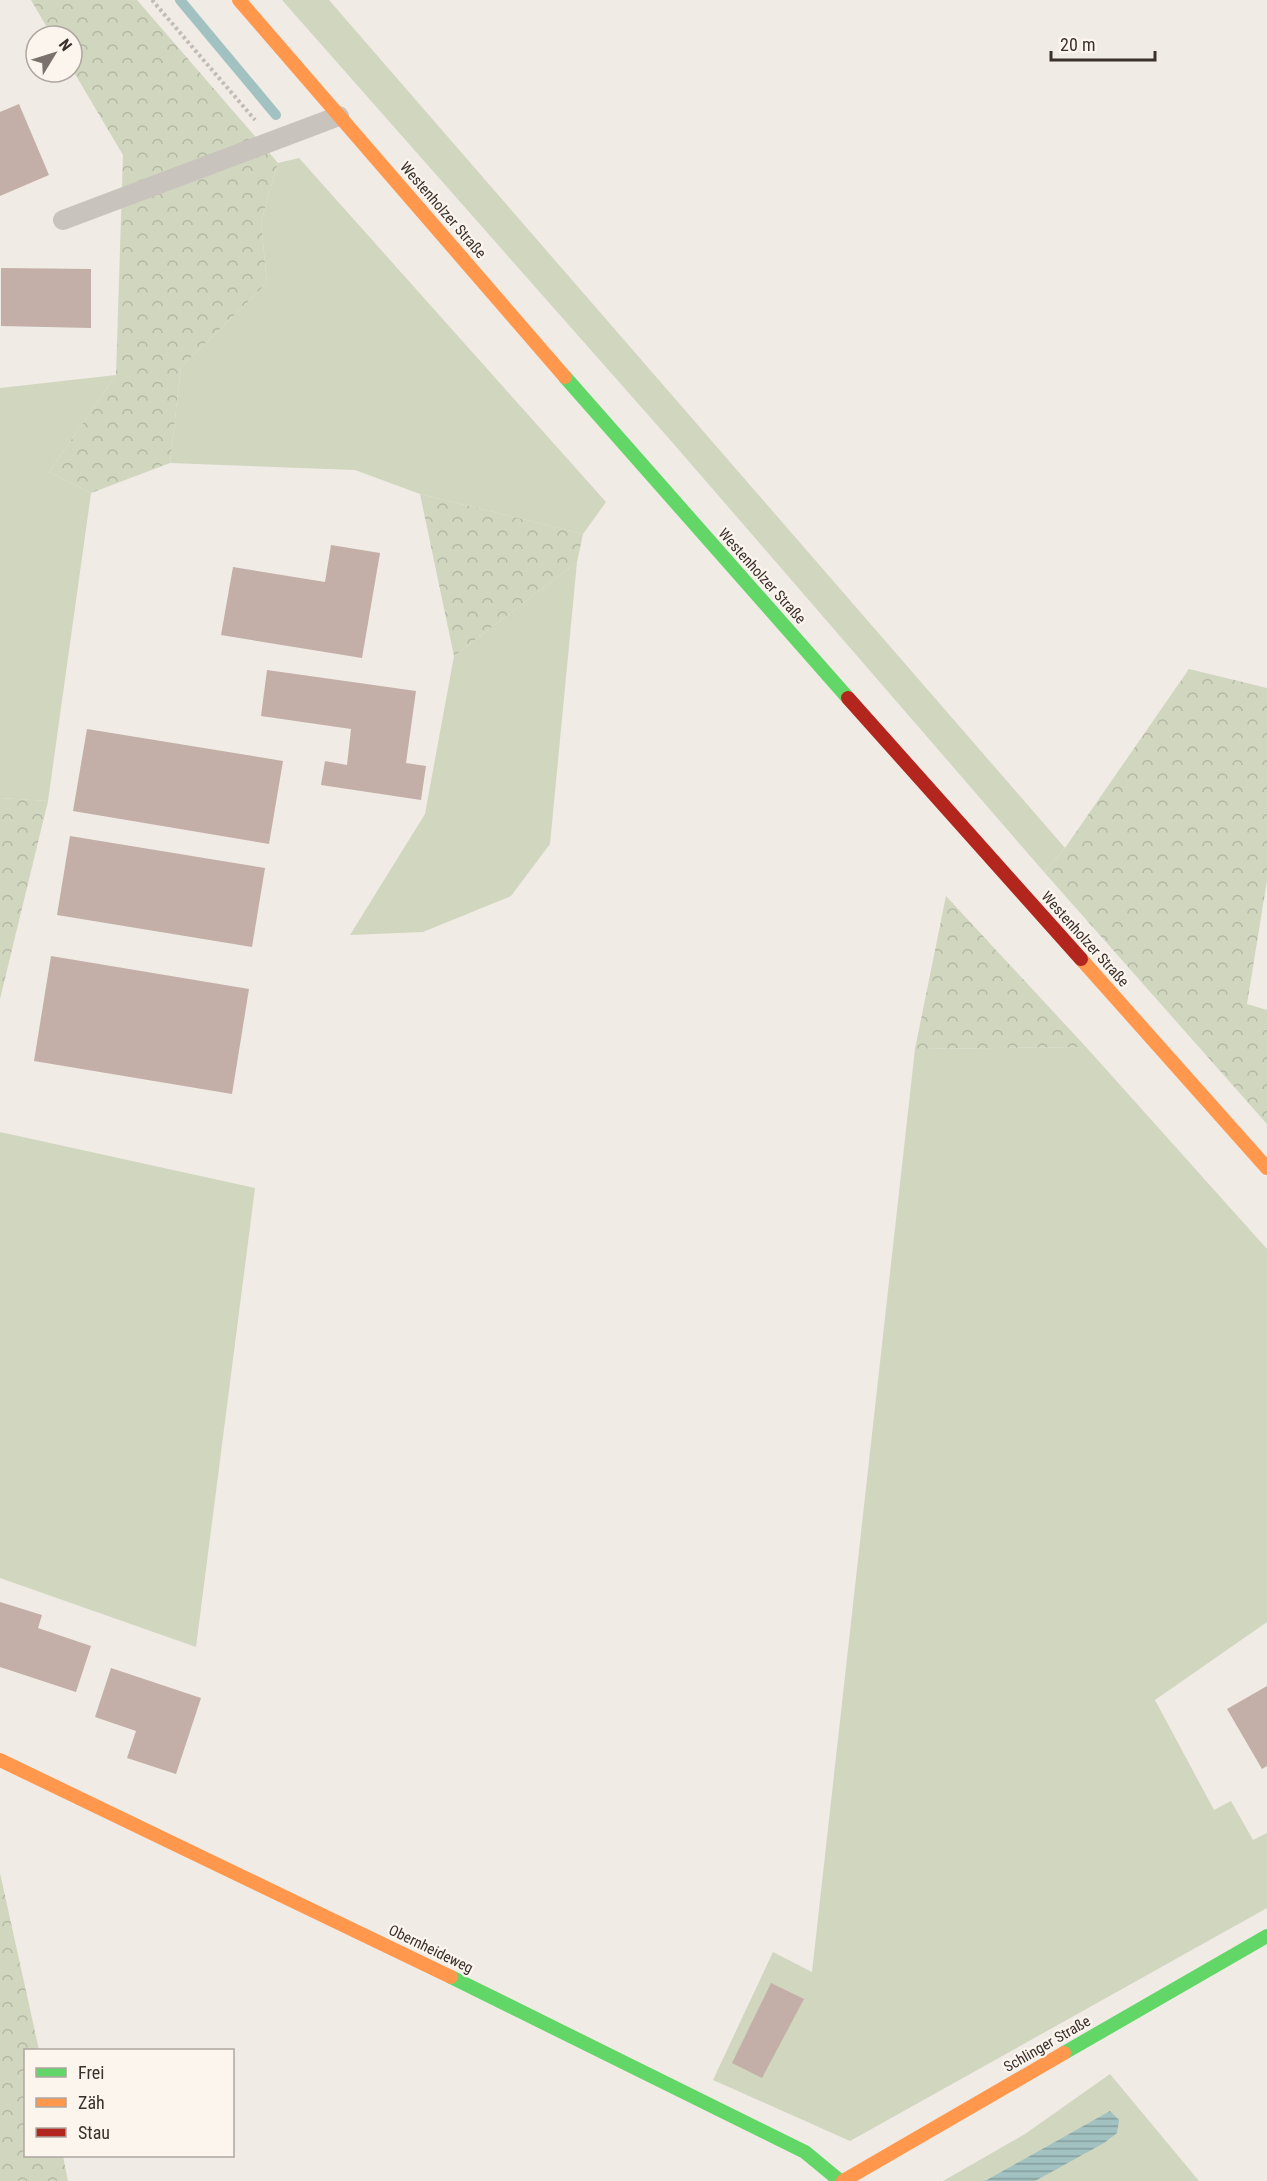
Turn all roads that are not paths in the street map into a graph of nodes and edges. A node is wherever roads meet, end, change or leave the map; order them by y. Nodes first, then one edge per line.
1 (239, 0) edge
2 (339, 116) junction
3 (63, 220) dead end
4 (1267, 1168) edge
5 (0, 1760) edge
6 (1267, 1936) edge
7 (841, 2181) edge

1 - 2 main road, Westenholzer Straße
2 - 3 lane
2 - 4 main road, Westenholzer Straße
5 - 7 main road, Obernheideweg
6 - 7 main road, Schlinger Straße

